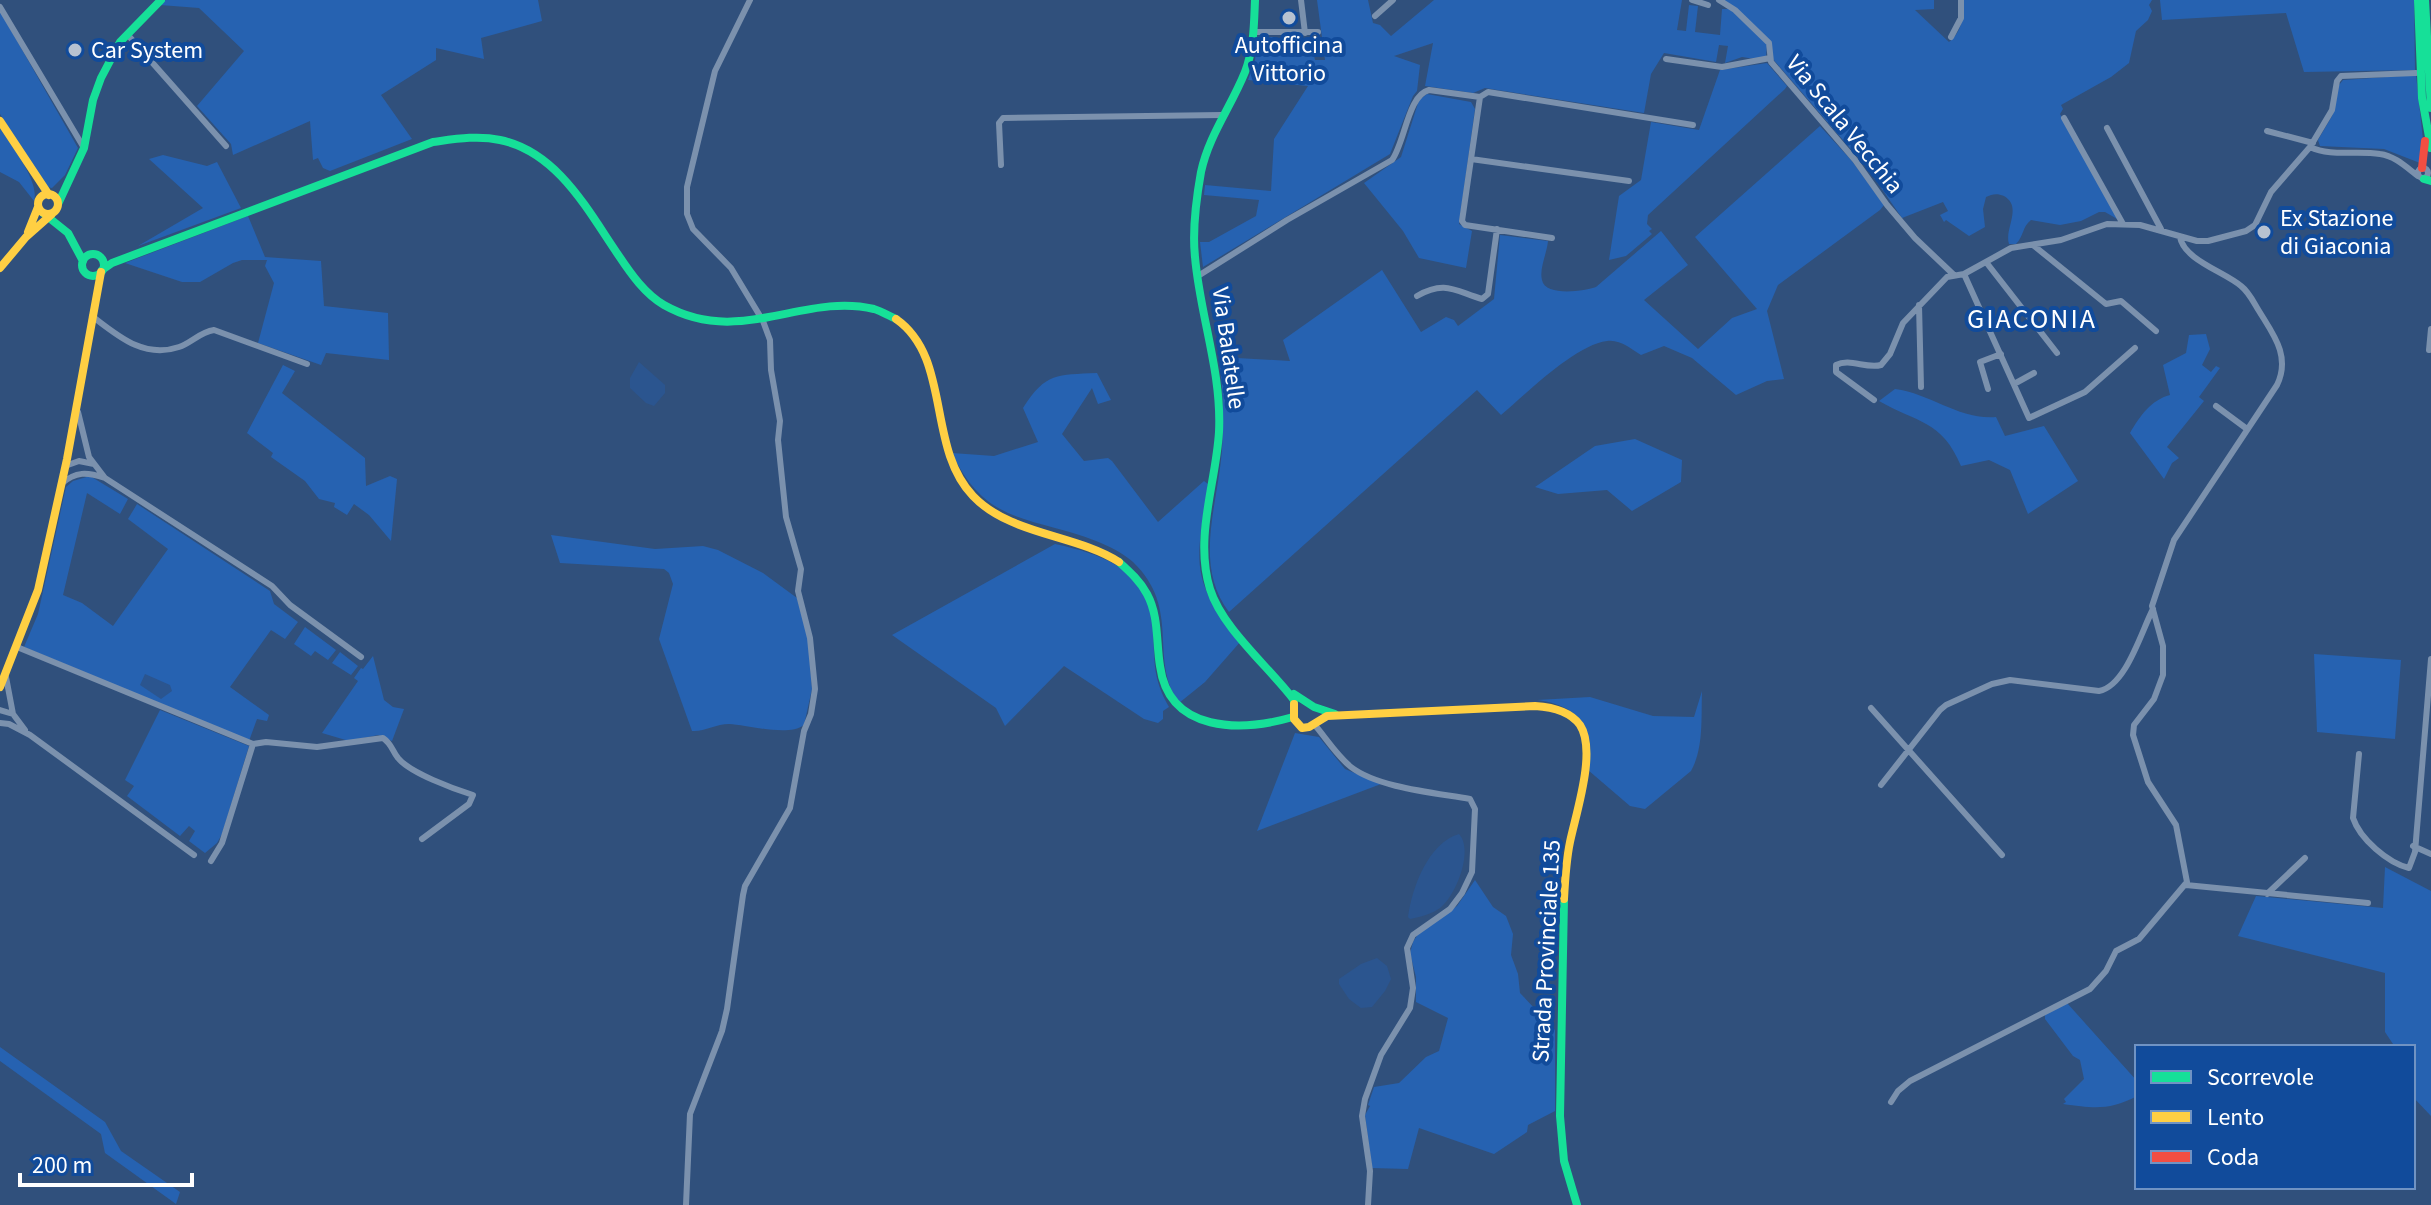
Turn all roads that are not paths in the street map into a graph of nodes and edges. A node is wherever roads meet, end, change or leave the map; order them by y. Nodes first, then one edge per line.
1 (161, 0) edge
2 (750, 0) edge
3 (1255, 0) edge
4 (1301, 0) edge
5 (1393, 0) edge
6 (1692, 0) edge
7 (1719, 0) edge
8 (1961, 0) edge
9 (2418, 0) edge
10 (2425, 0) edge
11 (1708, 5) dead end
12 (0, 7) edge
13 (1375, 16) dead end
14 (1253, 32) junction
15 (1318, 32) dead end
16 (1305, 33) junction
17 (127, 34) junction
18 (1951, 37) dead end
19 (1770, 58) junction
20 (1666, 59) dead end
21 (2416, 73) dead end
22 (1480, 97) junction
23 (2422, 98) junction
24 (2431, 108) edge
25 (1222, 115) junction
26 (2064, 118) dead end
27 (0, 121) edge
28 (1693, 125) dead end
29 (2107, 128) dead end
30 (2267, 131) dead end
31 (2312, 145) junction
32 (226, 146) dead end
33 (84, 148) junction
34 (2431, 148) edge
35 (1471, 159) junction
36 (1001, 165) dead end
37 (30, 169) junction
38 (72, 175) junction
39 (2426, 177) edge
40 (1629, 181) dead end
41 (50, 195) junction
42 (48, 209) junction
43 (2123, 224) junction
44 (1497, 229) junction
45 (2161, 229) junction
46 (26, 237) junction
47 (2180, 237) junction
48 (1552, 238) dead end
49 (2033, 245) junction
50 (93, 254) junction
51 (83, 261) junction
52 (1986, 262) junction
53 (0, 268) edge
54 (102, 271) junction
55 (88, 274) junction
56 (1964, 274) junction
57 (1954, 275) junction
58 (1198, 276) junction
59 (1417, 296) dead end
60 (95, 299) junction
61 (1919, 305) junction
62 (92, 316) junction
63 (763, 321) junction
64 (2431, 329) edge
65 (2156, 331) dead end
66 (2135, 348) dead end
67 (2429, 350) dead end
68 (2057, 353) dead end
69 (2001, 354) junction
70 (307, 364) dead end
71 (2034, 373) dead end
72 (2014, 384) junction
73 (1921, 387) dead end
74 (1988, 389) dead end
75 (1874, 400) dead end
76 (76, 405) junction
77 (2216, 406) dead end
78 (2247, 429) junction
79 (67, 462) junction
80 (94, 464) junction
81 (85, 472) junction
82 (105, 478) junction
83 (61, 484) junction
84 (2153, 609) junction
85 (17, 647) junction
86 (361, 657) dead end
87 (2431, 659) edge
88 (6, 674) junction
89 (1284, 686) junction
90 (0, 687) edge
91 (1311, 706) junction
92 (1871, 708) dead end
93 (0, 710) edge
94 (13, 714) junction
95 (1294, 714) junction
96 (1340, 716) junction
97 (0, 722) edge
98 (1316, 722) junction
99 (30, 735) junction
100 (253, 744) junction
101 (1909, 749) junction
102 (2359, 754) dead end
103 (1881, 785) dead end
104 (422, 839) dead end
105 (2413, 846) junction
106 (2431, 854) edge
107 (194, 855) dead end
108 (2002, 855) dead end
109 (2305, 858) dead end
110 (211, 861) dead end
111 (2186, 885) junction
112 (2267, 894) junction
113 (2368, 903) dead end
114 (1891, 1102) dead end
115 (686, 1205) edge
116 (1368, 1205) edge
117 (1577, 1205) edge

1 - 17 street
2 - 63 street
3 - 14 street, Via Balatelle
4 - 16 street
5 - 13 street
6 - 11 street
7 - 19 street, Via Scala Vecchia
8 - 18 street
9 - 23 street
10 - 24 street
12 - 33 street
14 - 16 street
14 - 25 street, Via Balatelle
15 - 16 street
17 - 32 street
17 - 33 street
19 - 20 street
19 - 57 street, Via Scala Vecchia
21 - 31 street
22 - 28 street
22 - 35 street
22 - 58 street
23 - 34 street
23 - 39 street
25 - 36 street
25 - 58 street, Via Balatelle
26 - 43 street
27 - 37 street
29 - 45 street
30 - 31 street
31 - 39 street
31 - 47 street
33 - 38 street
35 - 40 street
35 - 44 street
37 - 41 street
37 - 42 street
38 - 41 street
38 - 42 street
41 - 42 street
42 - 46 street
42 - 46 street
42 - 50 street
42 - 51 street
43 - 45 street
43 - 49 street
44 - 48 street
44 - 59 street
45 - 47 street
46 - 53 street
47 - 78 street
49 - 52 street
49 - 65 street
50 - 51 street
50 - 54 street
51 - 55 street
52 - 56 street
52 - 68 street
54 - 55 street
54 - 60 street
54 - 63 street
55 - 60 street
56 - 57 street
56 - 69 street
57 - 61 street
58 - 89 street, Via Balatelle
60 - 62 street
61 - 73 street
61 - 75 street
62 - 70 street
62 - 76 street
63 - 95 street
63 - 115 street
64 - 67 street
66 - 72 street
69 - 72 street
69 - 74 street
71 - 72 street
76 - 79 street
76 - 80 street
77 - 78 street
78 - 84 street
79 - 80 street
79 - 81 street
79 - 83 street
80 - 82 street
81 - 82 street
81 - 83 street
82 - 86 street
83 - 85 street
84 - 101 street
84 - 111 street
85 - 88 street
85 - 100 street
87 - 105 street
88 - 90 street
88 - 94 street
89 - 91 street
89 - 95 street
91 - 95 street
91 - 96 street
91 - 98 street
92 - 101 street
93 - 94 street
94 - 99 street
95 - 98 street
96 - 98 street
96 - 117 street, Strada Provinciale 135
97 - 99 street
98 - 116 street
99 - 107 street
100 - 104 street
100 - 110 street
101 - 103 street
101 - 108 street
102 - 105 street
105 - 106 street
109 - 112 street
111 - 112 street
111 - 114 street
112 - 113 street

